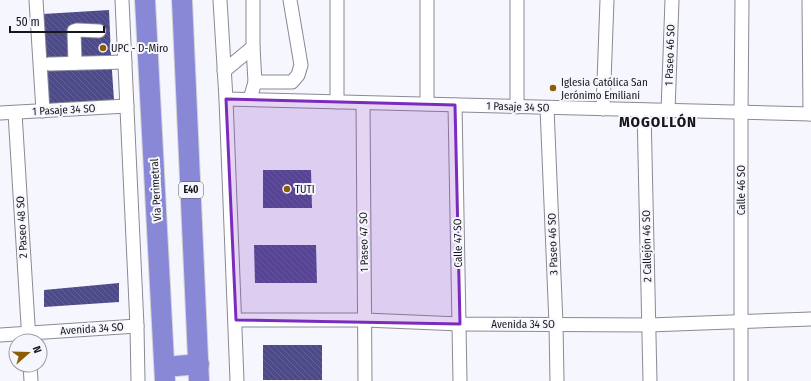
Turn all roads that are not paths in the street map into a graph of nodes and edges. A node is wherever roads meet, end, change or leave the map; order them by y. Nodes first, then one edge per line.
1 (36, 0) edge
2 (122, 0) edge
3 (145, 0) edge
4 (182, 0) edge
5 (220, 0) edge
6 (252, 0) edge
7 (290, 0) edge
8 (337, 0) edge
9 (427, 0) edge
10 (517, 0) edge
11 (607, 0) edge
12 (672, 0) edge
13 (742, 0) edge
14 (809, 0) edge
15 (99, 31) dead end
16 (254, 47) junction
17 (125, 62) junction
18 (75, 63) junction
19 (49, 64) dead end
20 (224, 71) junction
21 (255, 82) junction
22 (226, 99) junction
23 (250, 99) junction
24 (337, 102) junction
25 (363, 102) junction
26 (427, 104) junction
27 (455, 105) junction
28 (127, 106) junction
29 (517, 107) junction
30 (547, 108) junction
31 (603, 109) junction
32 (644, 110) junction
33 (43, 111) junction
34 (668, 111) junction
35 (0, 113) edge
36 (15, 113) junction
37 (741, 113) junction
38 (810, 114) edge
39 (811, 319) edge
40 (236, 320) junction
41 (365, 320) junction
42 (741, 322) junction
43 (460, 324) junction
44 (556, 324) junction
45 (649, 325) junction
46 (137, 326) junction
47 (28, 333) edge
48 (48, 335) edge
49 (199, 372) edge
50 (165, 374) edge
51 (138, 381) edge
52 (237, 381) edge
53 (366, 381) edge
54 (460, 381) edge
55 (557, 381) edge
56 (650, 381) edge
57 (741, 381) edge

1 - 33 street
2 - 17 street
3 - 50 highway, Vía Perimetral
4 - 49 highway, E40
5 - 20 street
6 - 16 street
7 - 21 street
8 - 24 street
9 - 26 street
10 - 29 street
11 - 31 street
12 - 34 street, 1 Paseo 46 SO
13 - 37 street, Calle 46 SO
14 - 38 street
15 - 18 street
16 - 20 street
16 - 21 street
17 - 18 street
17 - 28 street
18 - 19 street
20 - 22 street
21 - 23 street
22 - 23 street, 1 Pasaje 34 SO
22 - 40 street
23 - 24 street, 1 Pasaje 34 SO
24 - 25 street, 1 Pasaje 34 SO
25 - 26 street, 1 Pasaje 34 SO
25 - 41 street, 1 Paseo 47 SO
26 - 27 street, 1 Pasaje 34 SO
27 - 29 street, 1 Pasaje 34 SO
27 - 43 street, Calle 47 SO
28 - 33 street, 1 Pasaje 34 SO
28 - 46 street
29 - 30 street, 1 Pasaje 34 SO
30 - 31 street, 1 Pasaje 34 SO
30 - 44 street, 3 Paseo 46 SO
31 - 32 street, 1 Pasaje 34 SO
32 - 34 street, 1 Pasaje 34 SO
32 - 45 street, 2 Callejón 46 SO
33 - 36 street, 1 Pasaje 34 SO
34 - 37 street, 1 Pasaje 34 SO
35 - 36 street, 1 Pasaje 34 SO
36 - 47 street, 2 Paseo 48 SO
37 - 38 street, 1 Pasaje 34 SO
37 - 42 street, Calle 46 SO
39 - 42 street, Avenida 34 SO
40 - 41 street, Avenida 34 SO
40 - 52 street
41 - 43 street, Avenida 34 SO
41 - 53 street, 1 Paseo 47 SO
42 - 45 street, Avenida 34 SO
42 - 57 street, Calle 46 SO
43 - 44 street, Avenida 34 SO
43 - 54 street, Calle 47 SO
44 - 45 street, Avenida 34 SO
44 - 55 street, 3 Paseo 46 SO
45 - 56 street, 2 Callejón 46 SO
46 - 48 street, Avenida 34 SO
46 - 51 street
49 - 50 highway

